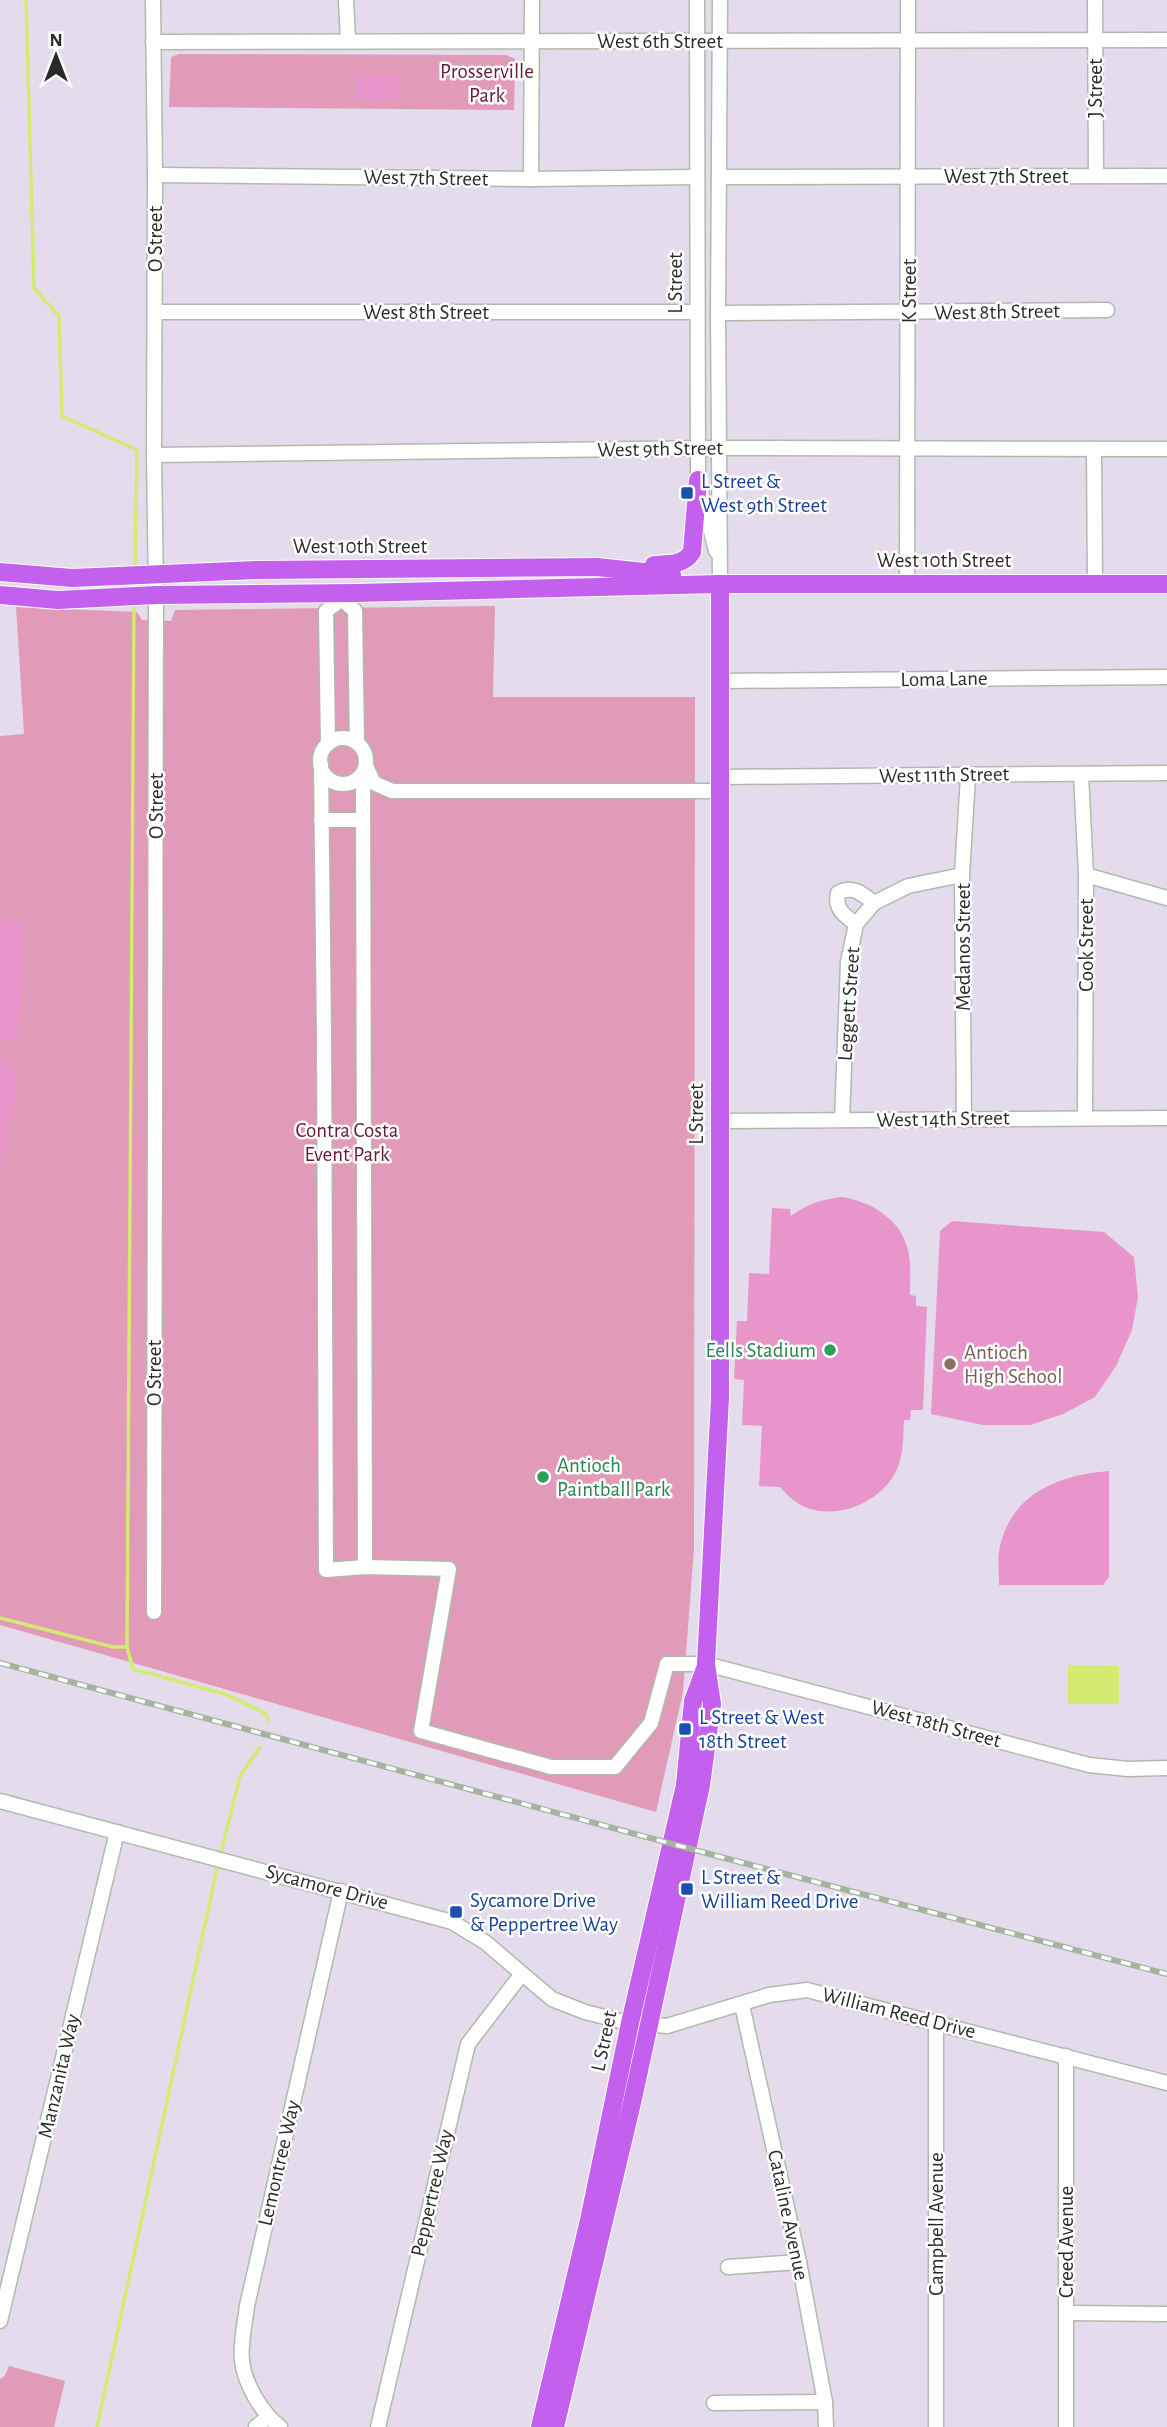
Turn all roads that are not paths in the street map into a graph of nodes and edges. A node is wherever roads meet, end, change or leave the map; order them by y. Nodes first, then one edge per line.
1 (153, 0) edge
2 (346, 0) edge
3 (532, 0) edge
4 (697, 0) edge
5 (720, 0) edge
6 (908, 0) edge
7 (1096, 0) edge
8 (1095, 40) junction
9 (1167, 40) edge
10 (348, 41) junction
11 (697, 41) junction
12 (720, 41) junction
13 (908, 41) junction
14 (153, 42) junction
15 (532, 42) junction
16 (155, 175) junction
17 (909, 176) junction
18 (1096, 176) junction
19 (1167, 176) edge
20 (697, 177) junction
21 (719, 177) junction
22 (531, 179) junction
23 (1107, 310) dead end
24 (155, 312) junction
25 (697, 312) junction
26 (718, 313) junction
27 (909, 313) junction
28 (697, 448) junction
29 (719, 448) junction
30 (908, 448) junction
31 (1094, 449) junction
32 (1167, 449) edge
33 (154, 455) junction
34 (698, 480) junction
35 (720, 563) junction
36 (597, 567) junction
37 (341, 569) junction
38 (0, 572) edge
39 (156, 573) junction
40 (1095, 582) junction
41 (720, 583) junction
42 (907, 583) junction
43 (1167, 584) edge
44 (0, 595) edge
45 (156, 595) junction
46 (342, 596) junction
47 (1167, 677) edge
48 (721, 681) junction
49 (357, 743) junction
50 (328, 744) junction
51 (321, 764) junction
52 (364, 770) junction
53 (1167, 773) edge
54 (1081, 774) junction
55 (968, 776) junction
56 (721, 784) junction
57 (321, 820) junction
58 (363, 820) junction
59 (962, 875) junction
60 (1086, 875) junction
61 (1167, 898) edge
62 (874, 903) junction
63 (856, 924) junction
64 (1085, 1117) junction
65 (1167, 1118) edge
66 (964, 1119) junction
67 (842, 1120) junction
68 (719, 1121) junction
69 (365, 1567) junction
70 (154, 1612) dead end
71 (706, 1664) junction
72 (1167, 1768) edge
73 (0, 1801) edge
74 (117, 1832) junction
75 (341, 1891) junction
76 (521, 1975) junction
77 (742, 2005) junction
78 (936, 2021) junction
79 (639, 2024) junction
80 (1066, 2056) junction
81 (1167, 2083) edge
82 (799, 2262) junction
83 (728, 2267) dead end
84 (1067, 2314) junction
85 (1167, 2314) edge
86 (0, 2321) edge
87 (825, 2402) junction
88 (714, 2403) dead end
89 (262, 2422) edge
90 (280, 2427) edge
91 (378, 2427) edge
92 (540, 2427) edge
93 (555, 2427) edge
94 (826, 2427) edge
95 (936, 2427) edge
96 (1066, 2427) edge

1 - 14 street, O Street
2 - 10 street
3 - 15 street
4 - 11 street, L Street
5 - 12 street, L Street
6 - 13 street, K Street
7 - 8 street, J Street
8 - 9 street, West 6th Street
8 - 13 street, West 6th Street
8 - 18 street, J Street
10 - 14 street, West 6th Street
10 - 15 street, West 6th Street
11 - 12 street, West 6th Street
11 - 15 street, West 6th Street
11 - 20 street, L Street
12 - 13 street, West 6th Street
12 - 21 street, L Street
13 - 17 street, K Street
14 - 16 street, O Street
15 - 22 street
16 - 22 street, West 7th Street
16 - 24 street, O Street
17 - 18 street, West 7th Street
17 - 21 street, West 7th Street
17 - 27 street, K Street
18 - 19 street, West 7th Street
20 - 22 street, West 7th Street
20 - 25 street, L Street
21 - 26 street, L Street
23 - 27 street, West 8th Street
24 - 25 street, West 8th Street
24 - 33 street, O Street
25 - 28 street, L Street
26 - 27 street, West 8th Street
26 - 29 street, L Street
27 - 30 street, K Street
28 - 29 street, West 9th Street
28 - 33 street, West 9th Street
28 - 34 street, L Street
29 - 30 street, West 9th Street
29 - 35 street, L Street
30 - 31 street, West 9th Street
30 - 42 street, K Street
31 - 32 street, West 9th Street
31 - 40 street
33 - 39 street, O Street
34 - 35 street, L Street
34 - 36 main road
35 - 41 street, L Street
36 - 37 main road, West 10th Street
36 - 41 main road, West 10th Street
37 - 39 main road, West 10th Street
37 - 46 street
38 - 39 main road, West 10th Street
39 - 45 street, O Street
40 - 42 main road, West 10th Street
40 - 43 main road, West 10th Street
41 - 42 main road, West 10th Street
41 - 46 main road, West 10th Street
41 - 48 main road, L Street
44 - 45 main road, West 10th Street
45 - 46 main road, West 10th Street
45 - 70 street, O Street
46 - 49 street
46 - 50 street
47 - 48 street, Loma Lane
48 - 56 main road, L Street
49 - 50 street
49 - 52 street
50 - 51 street
51 - 52 street
51 - 57 street
52 - 56 street, West 11th Street
52 - 58 street
53 - 54 street, West 11th Street
54 - 55 street, West 11th Street
54 - 60 street, Cook Street
55 - 56 street, West 11th Street
55 - 59 street, Medanos Street
56 - 68 main road, L Street
57 - 58 street
57 - 69 street
58 - 69 street
59 - 62 street, Leggett Street
59 - 66 street, Medanos Street
60 - 61 street
60 - 64 street, Cook Street
62 - 63 street, Leggett Street
62 - 63 street
63 - 67 street, Leggett Street
64 - 65 street, West 14th Street
64 - 66 street, West 14th Street
66 - 67 street, West 14th Street
67 - 68 street, West 14th Street
68 - 71 main road, L Street
69 - 71 street, West 18th Street
71 - 72 street, West 18th Street
71 - 79 main road, L Street
73 - 74 street, Sycamore Drive
74 - 75 street, Sycamore Drive
74 - 86 street, Manzanita Way
75 - 76 street, Sycamore Drive
75 - 89 street, Lemontree Way
76 - 79 street, Sycamore Drive
76 - 91 street, Peppertree Way
77 - 78 street, William Reed Drive
77 - 79 street, William Reed Drive
77 - 82 street, Cataline Avenue
78 - 80 street, William Reed Drive
78 - 95 street, Campbell Avenue
79 - 92 main road, L Street
79 - 93 main road, L Street
80 - 81 street, William Reed Drive
80 - 84 street, Creed Avenue
82 - 83 street
82 - 87 street, Cataline Avenue
84 - 85 street
84 - 96 street, Creed Avenue
87 - 88 street
87 - 94 street, Cataline Avenue
89 - 90 street, Lemontree Way

